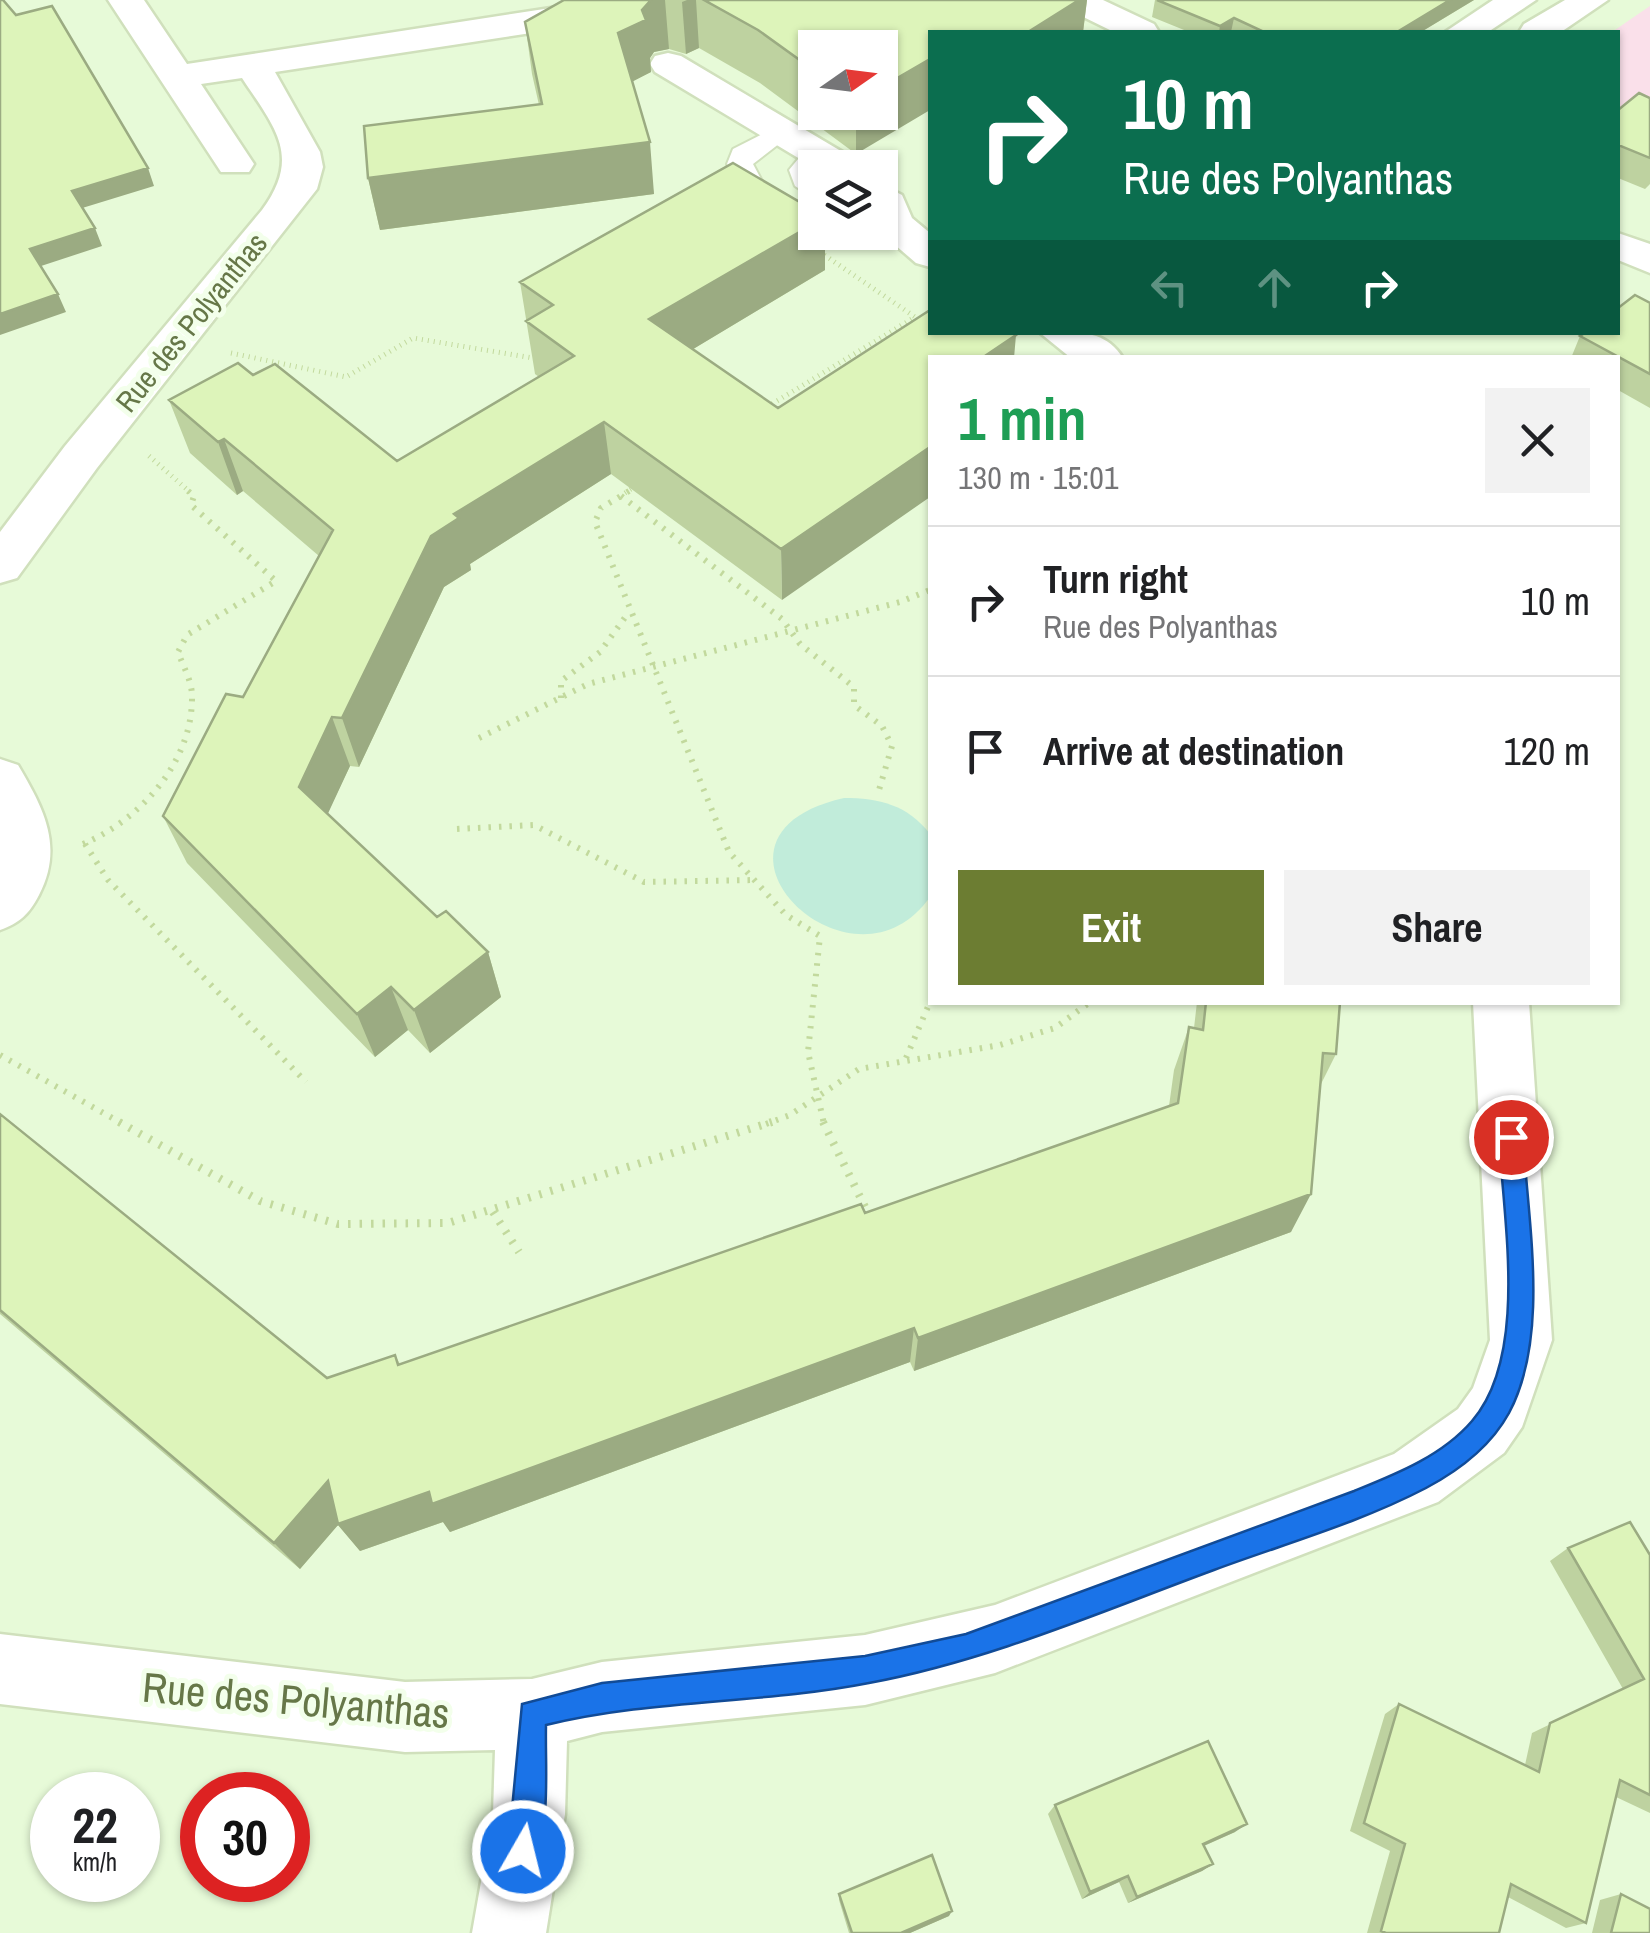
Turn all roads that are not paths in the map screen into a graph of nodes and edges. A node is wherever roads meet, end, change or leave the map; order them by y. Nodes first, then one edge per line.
1 (126, 0) edge
2 (1076, 0) edge
3 (1518, 0) edge
4 (1590, 0) edge
5 (618, 30) edge
6 (1137, 30) edge
7 (1467, 30) edge
8 (1539, 30) edge
9 (252, 64) junction
10 (668, 64) dead end
11 (178, 77) junction
12 (780, 133) junction
13 (811, 150) edge
14 (235, 164) dead end
15 (776, 219) edge
16 (1620, 246) edge
17 (1650, 260) edge
18 (1065, 335) edge
19 (1097, 355) edge
20 (0, 566) edge
21 (0, 779) edge
22 (0, 908) edge
23 (1500, 1005) edge
24 (0, 1669) edge
25 (532, 1714) junction
26 (509, 1933) edge

1 - 11 street
2 - 6 street
3 - 7 street
4 - 8 street
5 - 9 street
9 - 11 street
9 - 20 street, Rue des Polyanthas
10 - 12 street
11 - 14 street
12 - 13 street
12 - 15 lane
16 - 17 street
18 - 19 street
21 - 22 street
23 - 25 street, Rue des Polyanthas
24 - 25 street, Rue des Polyanthas
25 - 26 street

